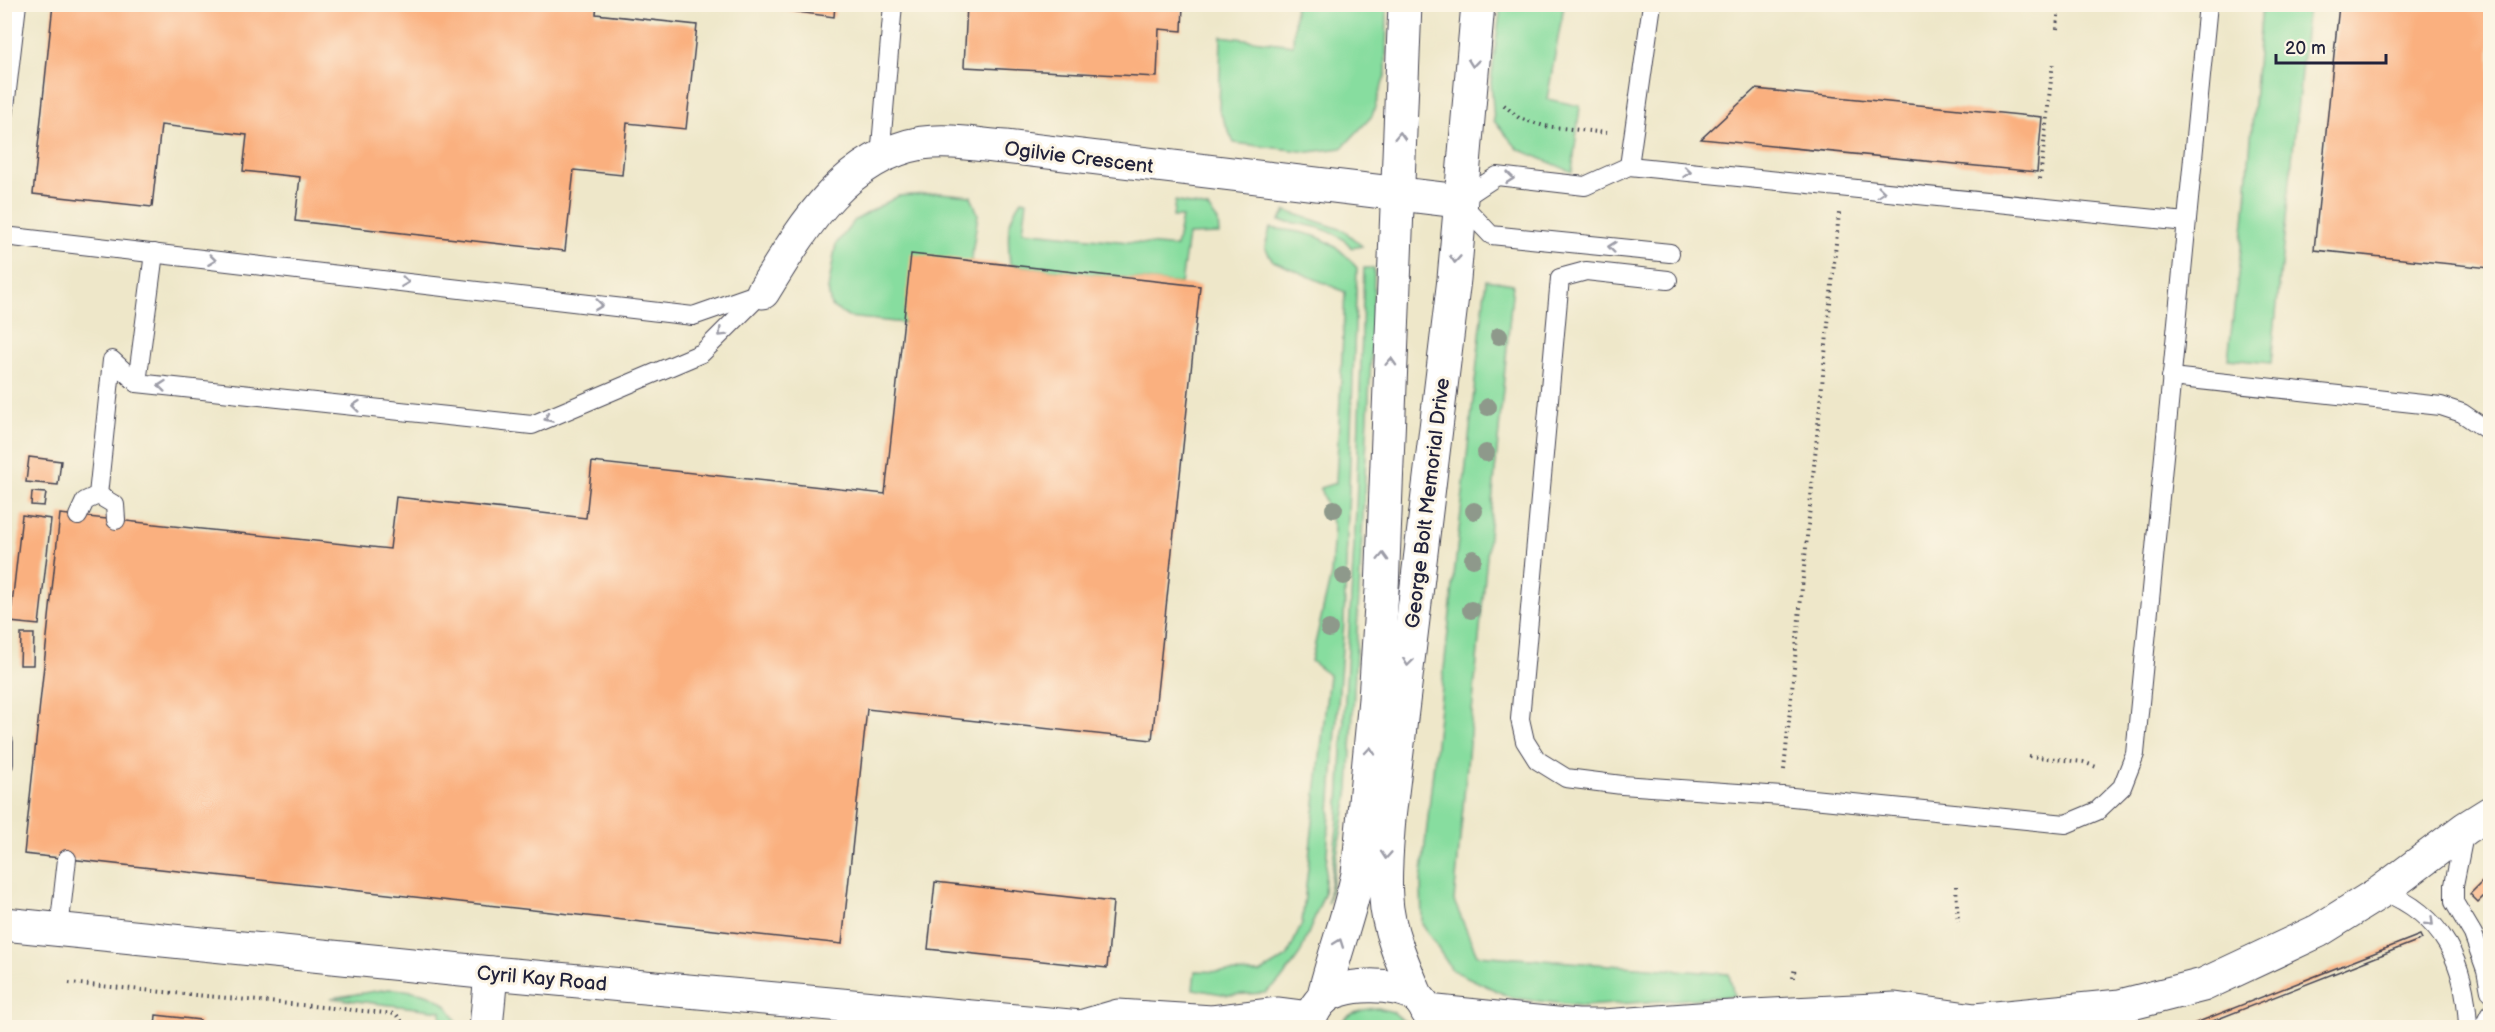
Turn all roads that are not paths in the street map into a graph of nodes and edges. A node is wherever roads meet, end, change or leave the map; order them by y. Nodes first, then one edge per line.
1 (16, 4) edge
2 (893, 4) edge
3 (1405, 4) edge
4 (1478, 4) edge
5 (1652, 4) edge
6 (2208, 4) edge
7 (4, 116) edge
8 (880, 158) junction
9 (1629, 166) junction
10 (1397, 195) junction
11 (1459, 201) junction
12 (2186, 222) junction
13 (4, 236) edge
14 (154, 253) junction
15 (1670, 253) dead end
16 (1668, 280) dead end
17 (763, 292) junction
18 (2171, 377) junction
19 (137, 383) junction
20 (2490, 432) edge
21 (98, 495) junction
22 (78, 516) dead end
23 (116, 520) dead end
24 (4, 742) edge
25 (4, 764) edge
26 (2478, 820) edge
27 (68, 859) dead end
28 (2382, 891) junction
29 (4, 924) edge
30 (59, 930) junction
31 (491, 974) junction
32 (2490, 991) edge
33 (1427, 1012) edge
34 (2119, 1013) edge
35 (2490, 1014) edge
36 (1313, 1015) edge
37 (2023, 1022) edge
38 (1965, 1024) edge
39 (1080, 1027) edge
40 (486, 1028) edge
41 (2082, 1028) edge
42 (2468, 1028) edge
43 (2483, 1028) edge

1 - 7 lane
2 - 8 lane
10 -> 3 street, George Bolt Memorial Drive
4 -> 11 street, George Bolt Memorial Drive
5 - 9 lane
6 - 12 lane
8 - 10 street, Ogilvie Crescent
8 - 17 street, Ogilvie Crescent
11 -> 9 lane
9 -> 12 lane
10 - 11 street, Ogilvie Crescent
36 -> 10 street, George Bolt Memorial Drive
15 -> 11 lane
11 -> 33 street, George Bolt Memorial Drive
12 - 18 lane
13 - 14 lane
14 -> 17 lane
14 - 19 lane
16 - 18 lane
17 -> 19 lane
18 - 20 lane
19 - 21 lane
21 - 22 lane
21 - 23 lane
24 - 25 lane
26 - 28 street
26 - 32 lane
27 - 30 lane
28 - 34 street
28 -> 42 lane
29 - 30 street, Cyril Kay Road
30 - 31 street, Cyril Kay Road
31 - 39 street, Cyril Kay Road
31 - 40 street
33 - 36 street
33 - 38 street
34 - 37 street
34 - 41 lane
35 - 43 lane
36 - 39 street, Cyril Kay Road
37 - 38 street

